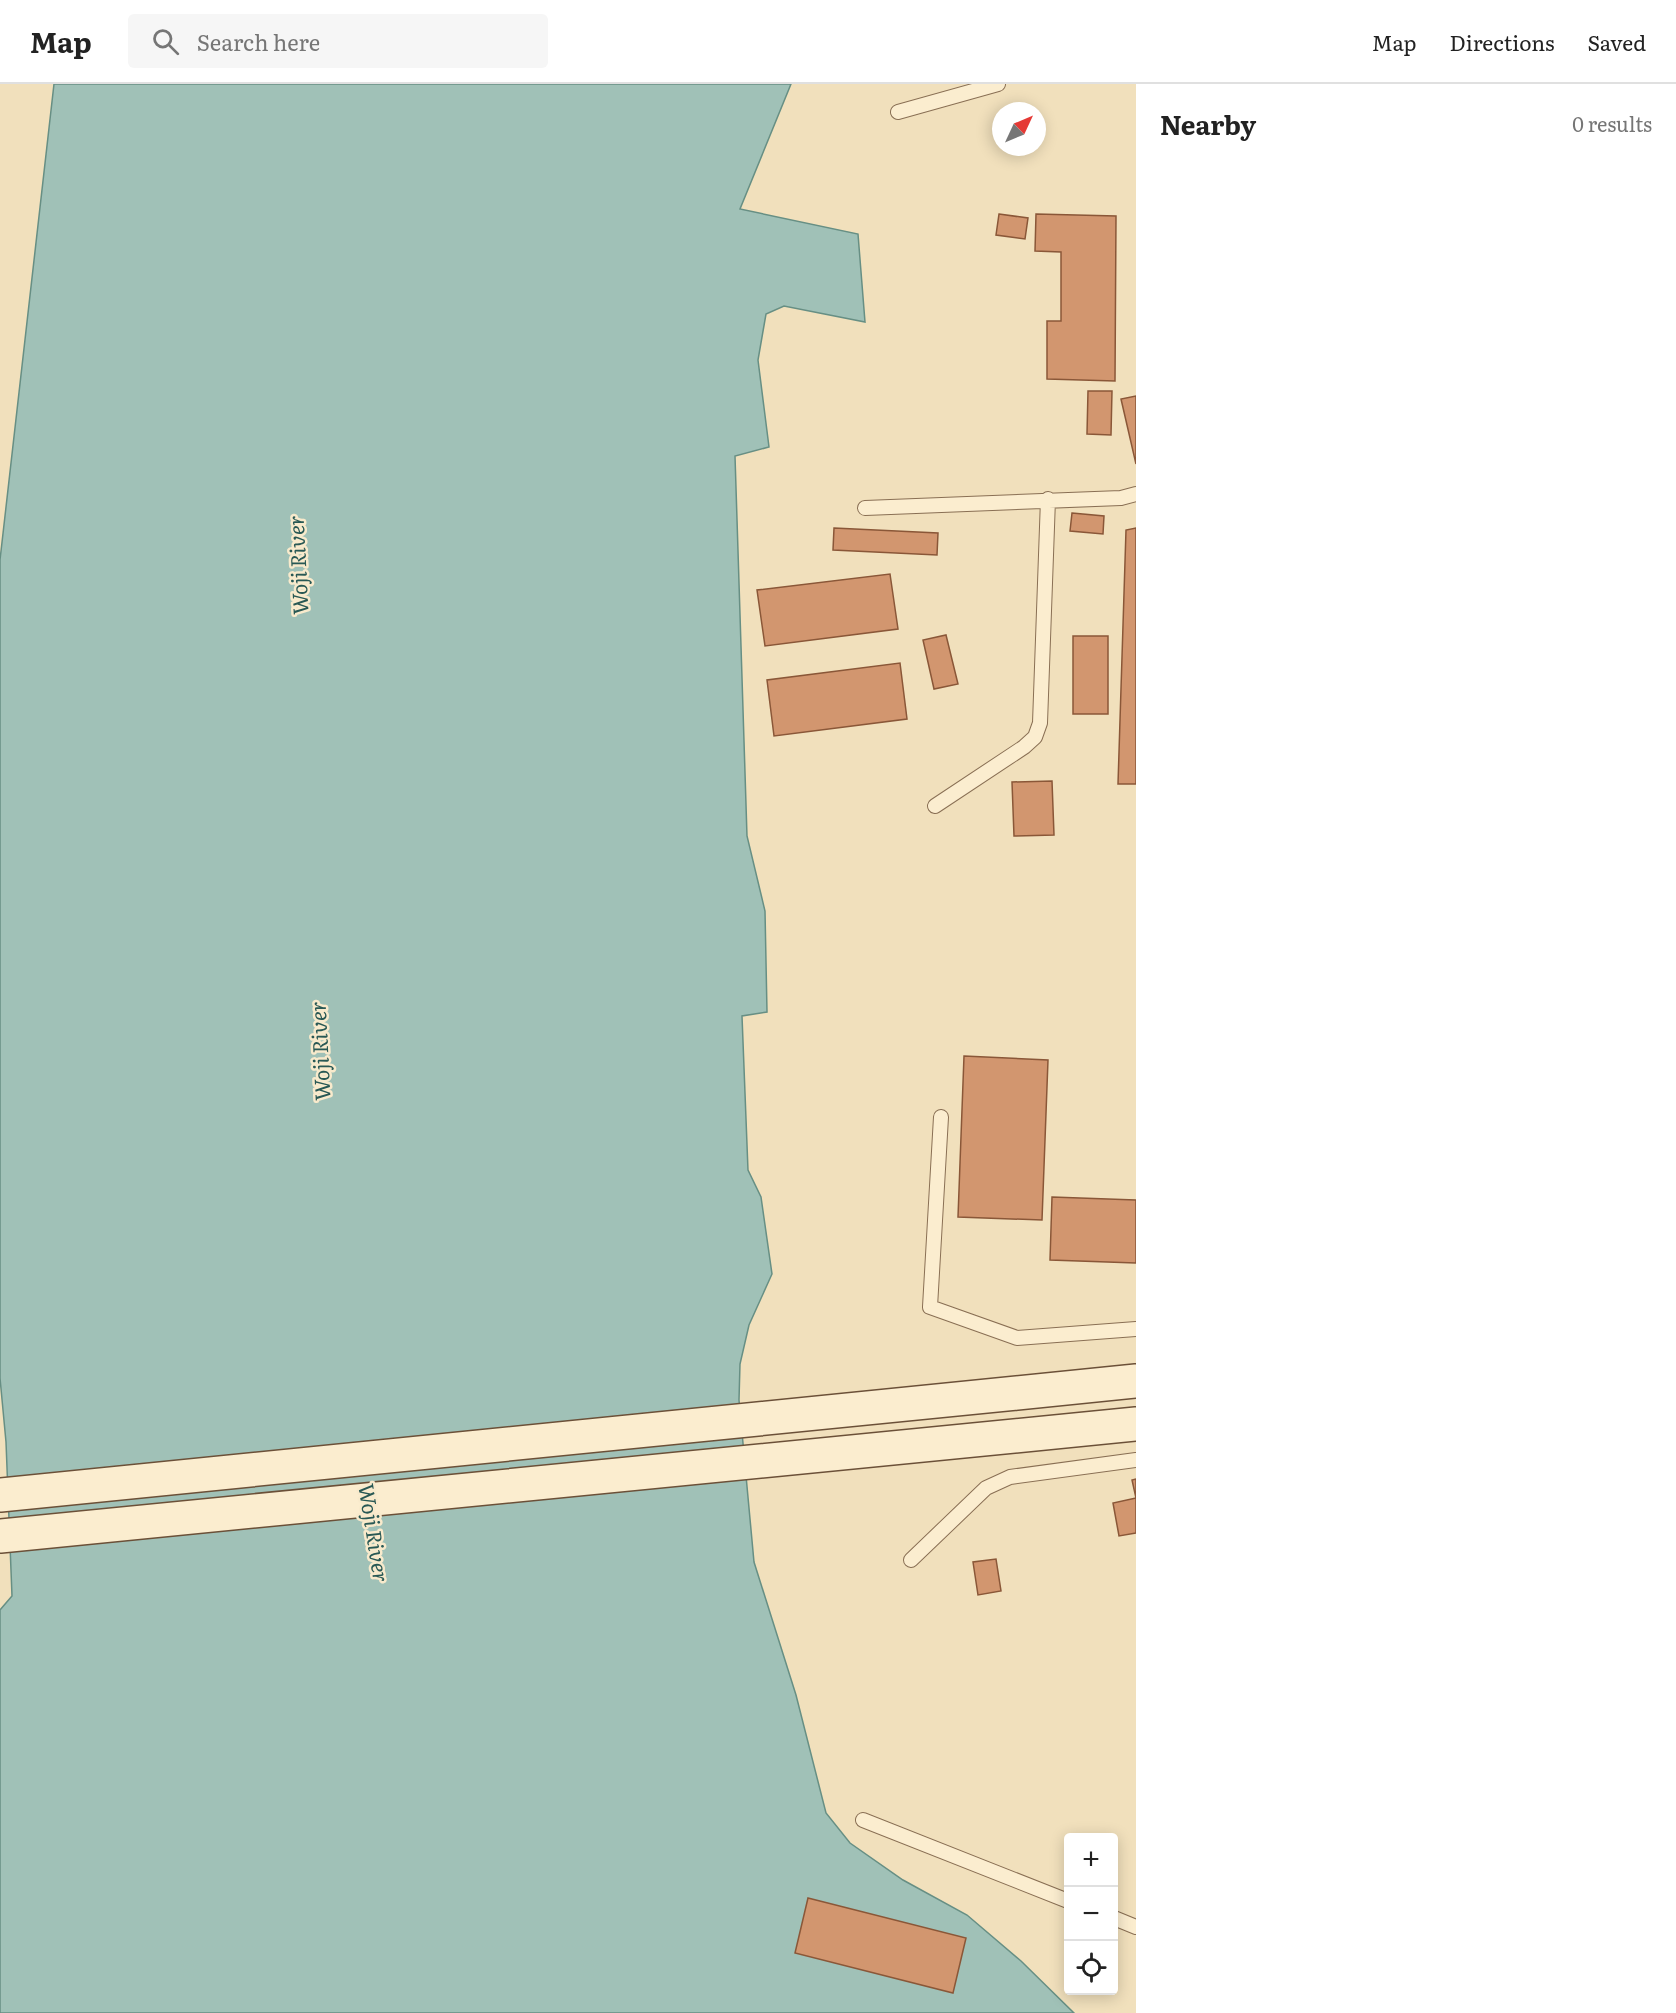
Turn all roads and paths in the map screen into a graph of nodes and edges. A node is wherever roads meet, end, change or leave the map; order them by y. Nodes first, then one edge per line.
1 (998, 84) edge
2 (898, 112) dead end
3 (1136, 494) edge
4 (1048, 499) junction
5 (865, 508) dead end
6 (935, 806) dead end
7 (941, 1117) dead end
8 (1136, 1329) edge
9 (1136, 1381) edge
10 (1136, 1424) edge
11 (1136, 1460) edge
12 (0, 1495) edge
13 (0, 1536) edge
14 (911, 1560) dead end
15 (863, 1820) dead end
16 (1064, 1899) edge
17 (1118, 1920) edge
18 (1136, 1927) edge

1 - 2 lane
3 - 4 lane
4 - 5 lane
4 - 6 lane
7 - 8 lane
9 - 12 main road
10 - 13 main road
11 - 14 lane
15 - 16 lane
17 - 18 lane

